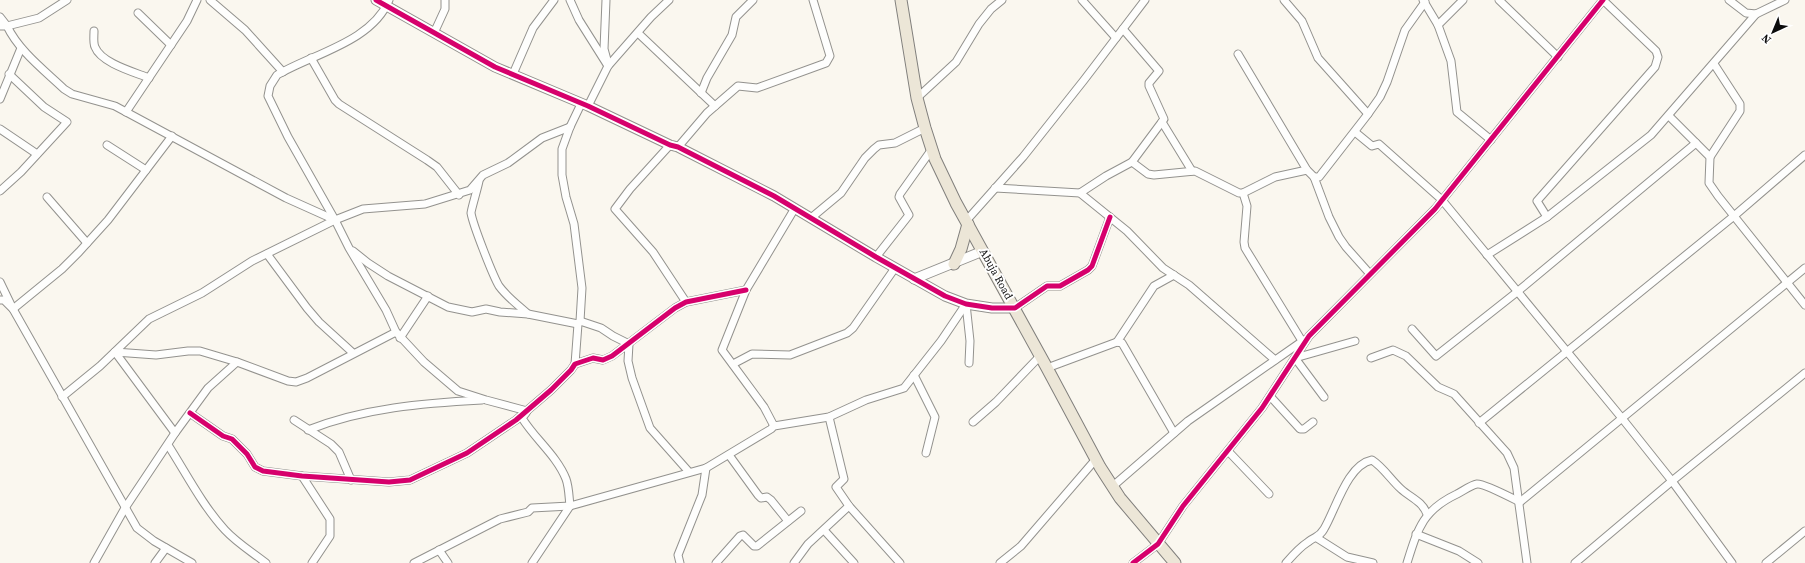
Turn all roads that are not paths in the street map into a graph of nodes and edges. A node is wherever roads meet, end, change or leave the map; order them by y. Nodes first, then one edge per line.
1 (67, 0) edge
2 (197, 0) edge
3 (210, 0) edge
4 (376, 0) edge
5 (445, 0) edge
6 (554, 0) edge
7 (570, 0) edge
8 (606, 0) edge
9 (669, 0) edge
10 (753, 0) edge
11 (812, 0) edge
12 (901, 0) edge
13 (1002, 0) edge
14 (1082, 0) edge
15 (1145, 0) edge
16 (1284, 0) edge
17 (1463, 0) edge
18 (1499, 0) edge
19 (1603, 0) edge
20 (1729, 0) edge
21 (1774, 0) edge
22 (1785, 0) edge
23 (1424, 1) edge
24 (388, 3) edge
25 (1768, 8) junction
26 (138, 13) dead end
27 (1756, 14) junction
28 (0, 16) edge
29 (1438, 25) junction
30 (3, 26) edge
31 (1123, 29) junction
32 (94, 32) dead end
33 (434, 33) junction
34 (638, 33) junction
35 (1116, 38) junction
36 (171, 45) junction
37 (21, 48) junction
38 (1238, 54) dead end
39 (1558, 57) junction
40 (311, 58) junction
41 (1714, 64) junction
42 (608, 66) junction
43 (283, 72) junction
44 (9, 74) junction
45 (513, 74) junction
46 (149, 78) junction
47 (701, 93) junction
48 (0, 98) edge
49 (917, 98) junction
50 (584, 105) junction
51 (715, 106) junction
52 (126, 112) junction
53 (1368, 114) junction
54 (1669, 116) junction
55 (1162, 122) junction
56 (570, 127) junction
57 (925, 128) junction
58 (0, 129) edge
59 (1355, 132) junction
60 (172, 136) junction
61 (1491, 140) junction
62 (1696, 143) junction
63 (107, 145) dead end
64 (674, 146) junction
65 (932, 149) junction
66 (37, 154) junction
67 (1805, 155) edge
68 (1710, 157) junction
69 (1132, 162) junction
70 (146, 170) junction
71 (1307, 170) junction
72 (1192, 171) junction
73 (1314, 177) junction
74 (479, 180) junction
75 (995, 188) junction
76 (0, 191) edge
77 (1080, 193) junction
78 (1243, 193) junction
79 (459, 195) junction
80 (47, 198) dead end
81 (1442, 200) junction
82 (794, 208) junction
83 (1734, 216) junction
84 (1110, 217) junction
85 (1547, 217) junction
86 (811, 218) junction
87 (335, 220) junction
88 (967, 222) junction
89 (87, 243) junction
90 (349, 248) junction
91 (983, 251) junction
92 (267, 254) junction
93 (1487, 255) junction
94 (876, 257) junction
95 (954, 264) junction
96 (896, 268) junction
97 (1805, 268) edge
98 (1370, 274) junction
99 (1174, 275) junction
100 (914, 279) junction
101 (0, 282) edge
102 (1788, 283) junction
103 (746, 290) junction
104 (1517, 292) junction
105 (428, 296) junction
106 (0, 300) edge
107 (686, 302) junction
108 (966, 304) junction
109 (1805, 305) edge
110 (1015, 308) junction
111 (13, 309) junction
112 (528, 314) junction
113 (579, 322) junction
114 (1412, 329) dead end
115 (398, 335) junction
116 (1309, 336) junction
117 (1302, 341) junction
118 (1355, 341) dead end
119 (1117, 342) junction
120 (628, 344) junction
121 (116, 352) junction
122 (1568, 352) junction
123 (353, 353) junction
124 (1040, 355) junction
125 (1295, 358) junction
126 (1371, 358) dead end
127 (1275, 360) junction
128 (237, 362) junction
129 (970, 363) dead end
130 (574, 364) junction
131 (732, 364) junction
132 (1048, 368) junction
133 (1805, 373) edge
134 (914, 375) junction
135 (1270, 396) junction
136 (62, 397) junction
137 (1324, 397) dead end
138 (486, 400) junction
139 (527, 411) junction
140 (190, 413) junction
141 (829, 417) junction
142 (1621, 417) junction
143 (294, 420) dead end
144 (973, 422) dead end
145 (1313, 422) dead end
146 (1480, 423) junction
147 (774, 426) junction
148 (308, 430) junction
149 (175, 433) junction
150 (1174, 433) junction
151 (168, 444) junction
152 (1228, 451) junction
153 (926, 453) dead end
154 (729, 455) junction
155 (1096, 460) junction
156 (706, 468) junction
157 (689, 472) junction
158 (302, 476) junction
159 (351, 480) junction
160 (1672, 481) junction
161 (1112, 486) junction
162 (1270, 494) dead end
163 (1520, 502) junction
164 (570, 506) junction
165 (849, 506) junction
166 (125, 508) junction
167 (801, 511) dead end
168 (1427, 514) junction
169 (788, 521) junction
170 (824, 530) junction
171 (1805, 531) edge
172 (1416, 534) junction
173 (1317, 538) junction
174 (1158, 544) junction
175 (166, 548) junction
176 (439, 550) junction
177 (94, 563) edge
178 (154, 563) edge
179 (192, 563) edge
180 (266, 563) edge
181 (312, 563) edge
182 (414, 563) edge
183 (448, 563) edge
184 (532, 563) edge
185 (680, 563) edge
186 (716, 563) edge
187 (794, 563) edge
188 (854, 563) edge
189 (900, 563) edge
190 (1000, 563) edge
191 (1134, 563) edge
192 (1175, 563) edge
193 (1286, 563) edge
194 (1372, 563) edge
195 (1407, 563) edge
196 (1478, 563) edge
197 (1527, 563) edge
198 (1575, 563) edge
199 (1732, 563) edge
200 (1766, 563) edge

1 - 30 street
2 - 36 street
3 - 43 street
4 - 24 street
5 - 33 street
6 - 45 street
7 - 42 street
8 - 42 street
9 - 34 street
10 - 47 street
11 - 51 street
12 - 49 main road, Abuja Road
13 - 49 street
14 - 35 street
15 - 31 street
16 - 53 street
17 - 29 street
18 - 39 street
19 - 39 street
19 - 85 street
20 - 27 street
21 - 25 street
22 - 25 street
23 - 29 street
23 - 53 street
24 - 33 street
24 - 40 street
25 - 27 street
26 - 36 street
27 - 41 street
28 - 30 street
29 - 61 street
30 - 37 street
31 - 35 street
31 - 55 street
32 - 46 street
33 - 45 street
34 - 42 street
34 - 47 street
35 - 75 street
36 - 46 street
37 - 44 street
37 - 52 street
38 - 71 street
39 - 61 street
40 - 43 street
40 - 79 street
41 - 54 street
41 - 68 street
42 - 50 street
43 - 87 street
44 - 48 street
44 - 66 street
45 - 50 street
46 - 52 street
47 - 51 street
49 - 57 main road, Abuja Road
50 - 56 street
50 - 64 street
51 - 64 street
52 - 60 street
53 - 59 street
54 - 62 street
54 - 85 street
55 - 69 street
55 - 72 street
56 - 74 street
56 - 113 street
57 - 65 main road, Abuja Road
57 - 86 street
58 - 66 street
59 - 73 street
59 - 81 street
60 - 70 street
60 - 87 street
61 - 81 street
62 - 68 street
62 - 104 street
63 - 70 street
64 - 82 street
64 - 107 street
65 - 88 main road, Abuja Road
65 - 94 street
66 - 76 street
67 - 83 street
68 - 83 street
69 - 72 street
69 - 77 street
70 - 89 street
71 - 73 street
71 - 78 street
72 - 78 street
73 - 98 street
74 - 79 street
74 - 112 street
75 - 77 street
75 - 88 street
77 - 84 street
78 - 117 street
79 - 87 street
80 - 89 street
81 - 93 street
81 - 98 street
82 - 86 street
82 - 103 street
83 - 102 street
83 - 122 street
84 - 99 street
84 - 110 street
85 - 93 street
86 - 94 street
87 - 90 street
87 - 92 street
88 - 91 main road, Abuja Road
88 - 95 main road
89 - 111 street
90 - 105 street
90 - 115 street
91 - 95 street
91 - 110 main road, Abuja Road
92 - 121 street
92 - 123 street
93 - 104 street
94 - 96 street
95 - 100 street
96 - 100 street
96 - 131 street
97 - 102 street
98 - 116 street
99 - 119 street
99 - 127 street
100 - 108 street
101 - 111 street
102 - 109 street
102 - 142 street
103 - 107 street
103 - 131 street
104 - 114 street
104 - 122 street
105 - 112 street
105 - 115 street
106 - 111 street
107 - 120 street
108 - 110 street
108 - 129 street
108 - 134 street
110 - 124 main road, Abuja Road
111 - 136 street
112 - 113 street
113 - 120 street
113 - 130 street
115 - 123 street
115 - 138 street
116 - 117 street
116 - 125 street
117 - 127 street
118 - 125 street
119 - 132 street
119 - 150 street
120 - 130 street
120 - 157 street
121 - 128 street
121 - 136 street
121 - 149 street
122 - 142 street
122 - 146 street
123 - 128 street
124 - 132 main road, Abuja Road
124 - 144 street
125 - 135 street
125 - 137 street
126 - 146 street
127 - 150 street
128 - 140 street
130 - 139 street
131 - 147 street
132 - 155 main road, Abuja Road
133 - 160 street
134 - 141 street
134 - 153 street
135 - 145 street
135 - 152 street
136 - 166 street
138 - 139 street
138 - 148 street
139 - 159 street
139 - 164 street
140 - 149 street
140 - 158 street
141 - 147 street
141 - 165 street
142 - 160 street
142 - 163 street
143 - 148 street
146 - 163 street
147 - 154 street
148 - 159 street
149 - 151 street
150 - 161 street
151 - 166 street
151 - 180 street
152 - 162 street
152 - 174 street
154 - 156 street
154 - 169 street
155 - 161 main road, Abuja Road
155 - 190 street
156 - 157 street
156 - 185 street
157 - 164 street
158 - 159 street
158 - 181 street
160 - 198 street
160 - 199 street
161 - 174 main road, Abuja Road
163 - 168 street
163 - 197 street
164 - 176 street
164 - 184 street
165 - 170 street
165 - 189 street
166 - 175 street
166 - 177 street
167 - 169 street
168 - 172 street
168 - 173 street
169 - 186 street
170 - 187 street
170 - 188 street
171 - 200 street
172 - 195 street
172 - 196 street
173 - 193 street
173 - 194 street
174 - 191 street
174 - 192 main road, Abuja Road
175 - 178 street
175 - 179 street
176 - 182 street
176 - 183 street

